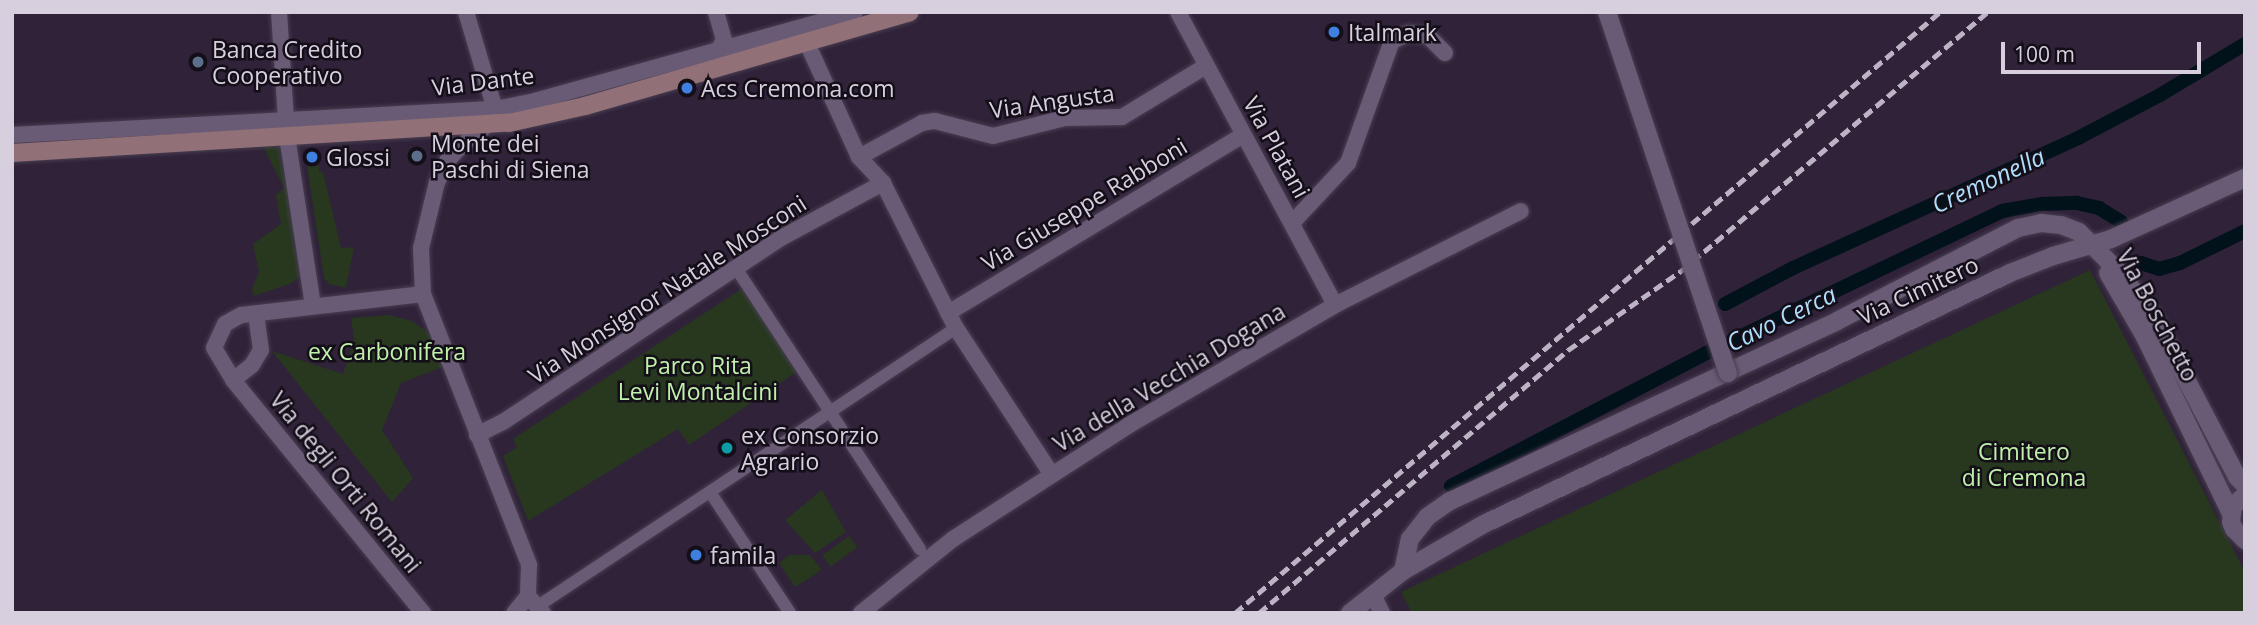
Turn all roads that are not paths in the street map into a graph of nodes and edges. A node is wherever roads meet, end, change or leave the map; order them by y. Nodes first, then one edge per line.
1 (279, 12) edge
2 (466, 12) edge
3 (716, 12) edge
4 (725, 12) edge
5 (909, 12) edge
6 (1178, 12) edge
7 (1607, 12) edge
8 (853, 13) edge
9 (878, 22) junction
10 (741, 43) junction
11 (807, 43) junction
12 (718, 50) junction
13 (1445, 53) dead end
14 (682, 61) junction
15 (1206, 66) junction
16 (660, 85) junction
17 (495, 109) junction
18 (197, 125) junction
19 (486, 126) junction
20 (286, 128) junction
21 (12, 135) edge
22 (1243, 135) junction
23 (172, 144) junction
24 (12, 153) edge
25 (859, 157) junction
26 (2245, 178) edge
27 (883, 183) junction
28 (1521, 211) dead end
29 (1293, 222) junction
30 (2094, 245) junction
31 (736, 268) junction
32 (423, 294) junction
33 (313, 305) junction
34 (1335, 305) junction
35 (256, 313) junction
36 (948, 313) junction
37 (956, 328) junction
38 (1728, 373) junction
39 (233, 380) junction
40 (829, 412) junction
41 (477, 435) junction
42 (1051, 473) junction
43 (2245, 485) edge
44 (710, 492) junction
45 (2245, 495) edge
46 (2231, 513) junction
47 (2245, 540) edge
48 (920, 549) dead end
49 (1403, 571) junction
50 (1373, 595) junction
51 (536, 605) edge
52 (423, 613) edge
53 (514, 613) edge
54 (790, 613) edge
55 (861, 613) edge
56 (1350, 613) edge
57 (1382, 613) edge

1 - 20 street
2 - 17 street
3 - 12 street
4 - 10 street
5 - 9 main road, Via Dante
6 - 15 street, Via Platani
7 - 38 street, bridge
8 - 9 street, Via Dante
8 - 10 street, Via Dante
9 - 11 main road, Via Dante
10 - 12 street, Via Dante
11 - 16 main road, Via Dante
11 - 25 street
12 - 14 street, Via Dante
13 - 29 street
14 - 16 street
14 - 17 street, Via Dante
15 - 22 street, Via Platani
15 - 25 street, Via Angusta
16 - 19 main road, Via Dante
17 - 20 street, Via Dante
18 - 20 street, Via Dante
18 - 21 street, Via Dante
18 - 23 street
19 - 20 main road, Via Dante
19 - 32 street
20 - 23 main road, Via Dante
20 - 33 street
22 - 29 street, Via Platani
22 - 36 street, Via Giuseppe Rabboni
23 - 24 main road, Via Dante
25 - 27 street
26 - 30 street
27 - 31 street, Via Monsignor Natale Mosconi
27 - 36 street
28 - 34 street, Via della Vecchia Dogana
29 - 34 street, Via Platani
30 - 38 street, Via Cimitero
30 - 43 street, Via Boschetto
30 - 46 street, Via Boschetto
30 - 49 street, Via Cimitero
31 - 40 street
31 - 41 street, Via Monsignor Natale Mosconi
32 - 33 street, Via degli Orti Romani
32 - 41 street
33 - 35 street, Via degli Orti Romani
34 - 42 street, Via della Vecchia Dogana
35 - 39 street
35 - 39 street, Via degli Orti Romani
36 - 37 street
37 - 40 street
37 - 42 street
38 - 49 street, Via Cimitero
39 - 52 street, Via degli Orti Romani
40 - 44 street
40 - 48 street
41 - 51 street
42 - 55 street, Via della Vecchia Dogana
44 - 51 street
44 - 54 street
45 - 46 street
46 - 47 street, Via Boschetto
49 - 50 street, Via Cimitero
50 - 56 street, Via Cimitero
50 - 57 street
51 - 53 street

